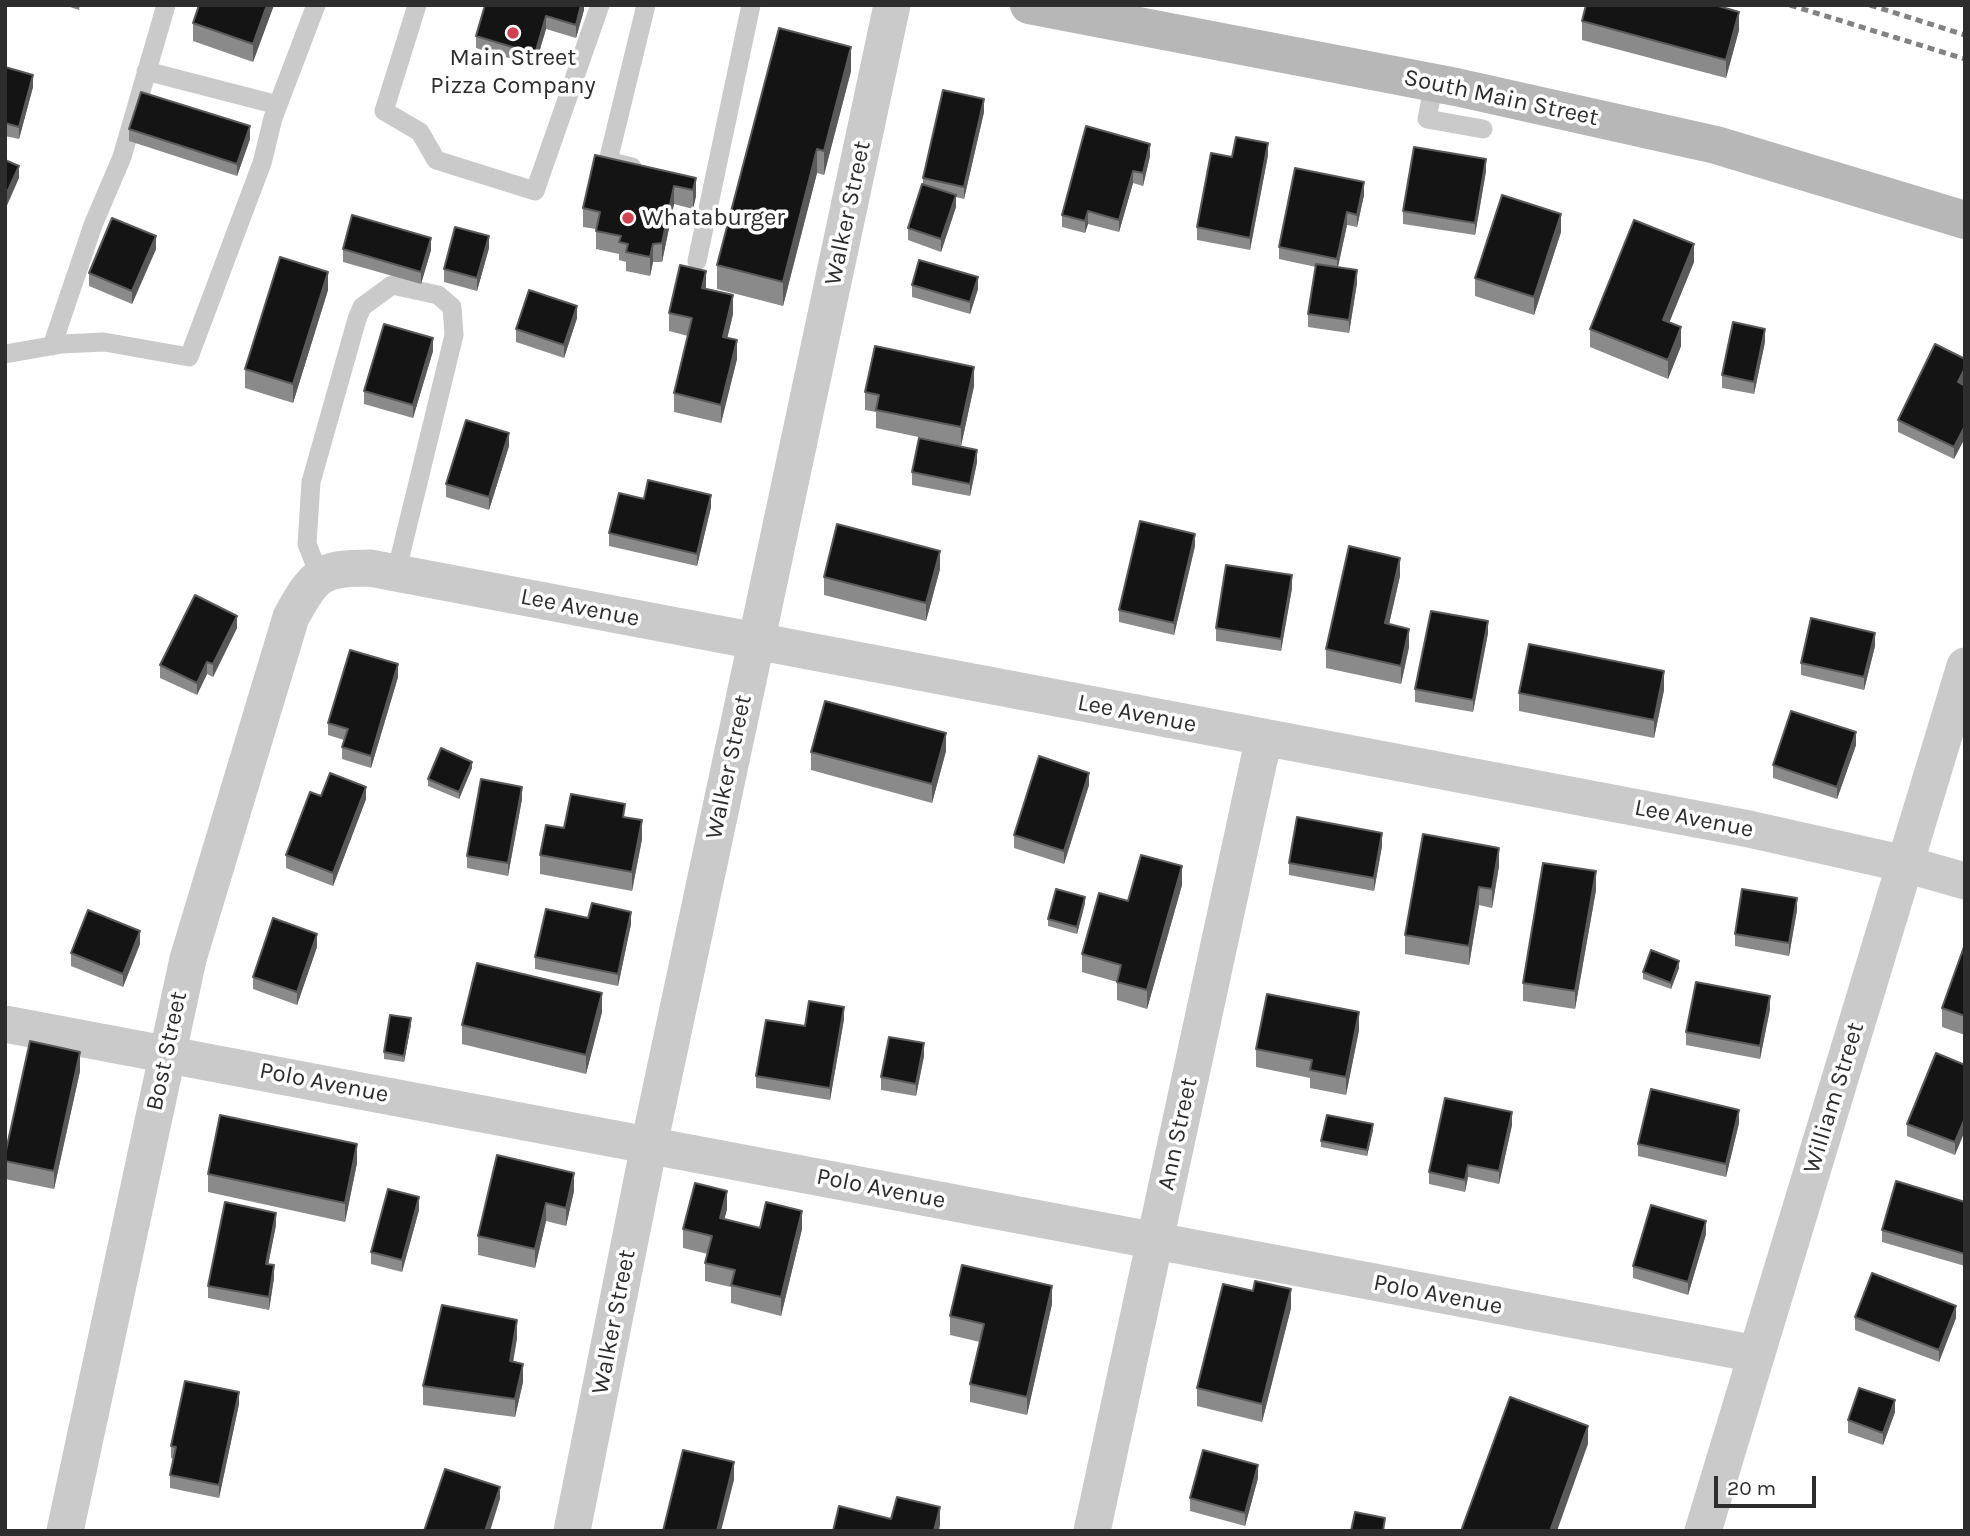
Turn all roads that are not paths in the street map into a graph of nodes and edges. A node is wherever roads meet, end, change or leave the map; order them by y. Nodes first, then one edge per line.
1 (166, 5) edge
2 (316, 5) edge
3 (417, 5) edge
4 (600, 5) edge
5 (646, 5) edge
6 (751, 5) edge
7 (892, 5) edge
8 (1030, 5) edge
9 (146, 71) junction
10 (1434, 82) junction
11 (278, 105) junction
12 (1483, 129) dead end
13 (638, 168) edge
14 (693, 180) edge
15 (714, 185) junction
16 (1964, 218) edge
17 (697, 261) dead end
18 (52, 346) junction
19 (5, 354) edge
20 (396, 573) junction
21 (315, 580) junction
22 (756, 642) junction
23 (1965, 666) edge
24 (1264, 737) junction
25 (1905, 864) junction
26 (1965, 881) edge
27 (5, 1024) edge
28 (167, 1053) junction
29 (649, 1145) junction
30 (1155, 1242) junction
31 (1756, 1354) junction
32 (65, 1531) edge
33 (572, 1531) edge
34 (1092, 1531) edge
35 (1703, 1531) edge

1 - 9 lane
2 - 11 lane
3 - 4 lane
5 - 13 lane
6 - 15 lane
7 - 22 street, Walker Street
8 - 10 main road, South Main Street
9 - 11 lane
9 - 18 lane
10 - 12 lane
10 - 16 main road, South Main Street
11 - 18 lane
14 - 15 lane
15 - 17 lane
18 - 19 lane
20 - 21 street, Lee Avenue
20 - 21 lane
20 - 22 street, Lee Avenue
21 - 28 street, Bost Street
22 - 24 street, Lee Avenue
22 - 29 street, Walker Street
23 - 25 street, William Street
24 - 25 street, Lee Avenue
24 - 30 street, Ann Street
25 - 26 street, Lee Avenue
25 - 31 street, William Street
27 - 28 street, Polo Avenue
28 - 29 street, Polo Avenue
28 - 32 street, Bost Street
29 - 30 street, Polo Avenue
29 - 33 street, Walker Street
30 - 31 street, Polo Avenue
30 - 34 street, Ann Street
31 - 35 street, William Street

